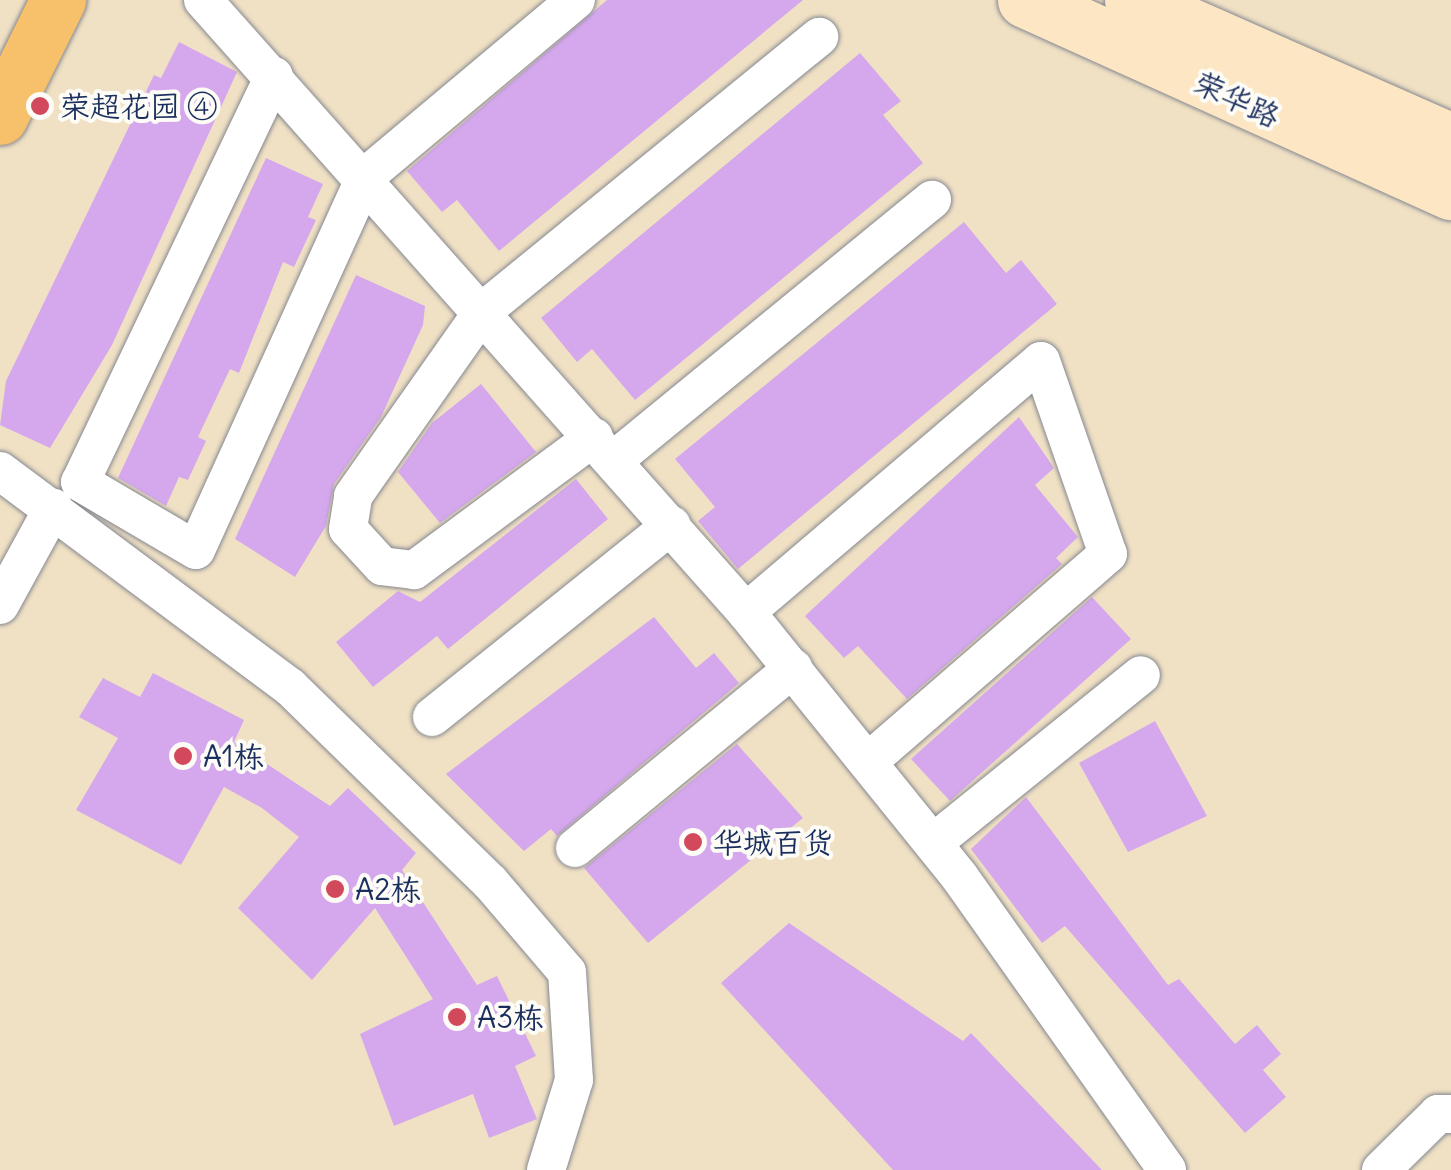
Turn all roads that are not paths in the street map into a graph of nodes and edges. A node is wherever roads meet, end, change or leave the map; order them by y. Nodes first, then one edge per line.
1 (58, 0) edge
2 (203, 0) edge
3 (576, 0) edge
4 (1025, 0) edge
5 (1132, 0) edge
6 (819, 37) dead end
7 (274, 76) junction
8 (0, 117) edge
9 (1451, 141) edge
10 (366, 176) junction
11 (1451, 192) edge
12 (932, 200) dead end
13 (483, 311) junction
14 (604, 449) junction
15 (0, 472) edge
16 (53, 508) junction
17 (672, 525) junction
18 (0, 605) edge
19 (746, 612) junction
20 (792, 668) junction
21 (1141, 675) dead end
22 (432, 717) dead end
23 (868, 762) junction
24 (933, 843) junction
25 (575, 848) dead end
26 (1451, 1114) edge
27 (546, 1170) edge
28 (1167, 1170) edge
29 (1381, 1170) edge

1 - 8 highway
2 - 7 street
3 - 10 street
4 - 11 street, 荣华路
5 - 9 street, 荣华路
6 - 13 street
7 - 10 street
7 - 10 street
10 - 13 street
12 - 14 street
13 - 14 street
13 - 14 street
14 - 17 street
15 - 16 street
16 - 18 street
16 - 27 street
17 - 19 street
17 - 22 street
19 - 20 street
19 - 23 street
20 - 23 street
20 - 25 street
21 - 24 street
23 - 24 street
24 - 28 street
26 - 29 street

